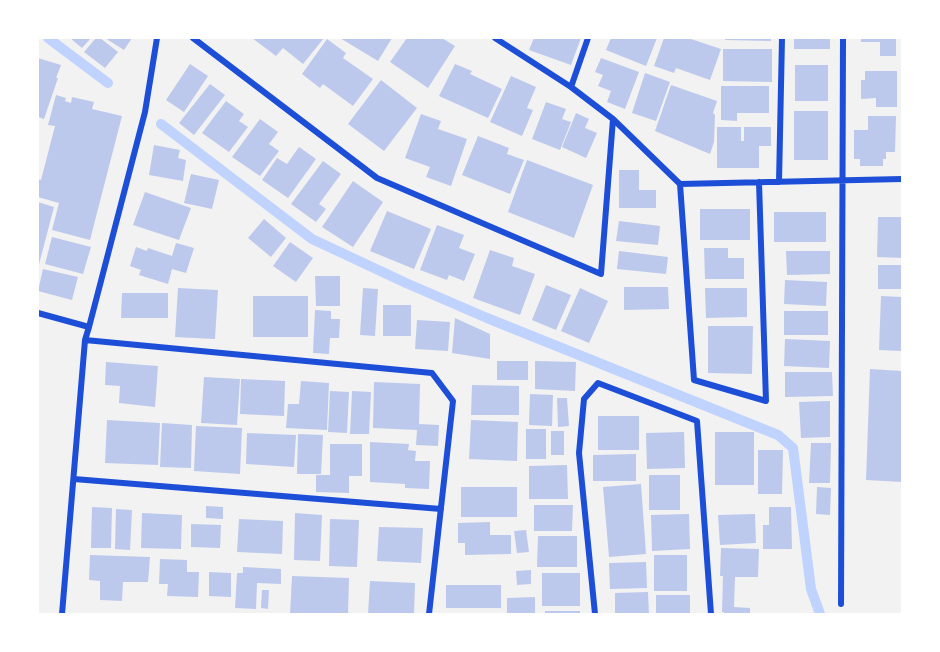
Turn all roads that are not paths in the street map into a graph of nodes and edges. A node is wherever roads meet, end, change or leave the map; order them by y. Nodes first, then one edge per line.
1 (157, 38) edge
2 (194, 38) edge
3 (495, 38) edge
4 (588, 38) edge
5 (782, 38) edge
6 (843, 38) edge
7 (572, 87) junction
8 (613, 119) junction
9 (903, 179) edge
10 (843, 181) junction
11 (759, 182) junction
12 (779, 182) junction
13 (680, 184) junction
14 (38, 313) edge
15 (89, 327) junction
16 (85, 340) junction
17 (74, 478) junction
18 (441, 509) junction
19 (841, 604) dead end
20 (62, 615) edge
21 (429, 615) edge
22 (595, 615) edge
23 (711, 615) edge

1 - 15 street
2 - 8 street
3 - 7 street
4 - 7 street
5 - 12 street
6 - 10 street
7 - 8 street
8 - 13 street
9 - 10 street
10 - 12 street
10 - 19 street
11 - 12 street
11 - 13 street
11 - 13 street
14 - 15 street
15 - 16 street
16 - 17 street
16 - 18 street
17 - 18 street
17 - 20 street
18 - 21 street
22 - 23 street

